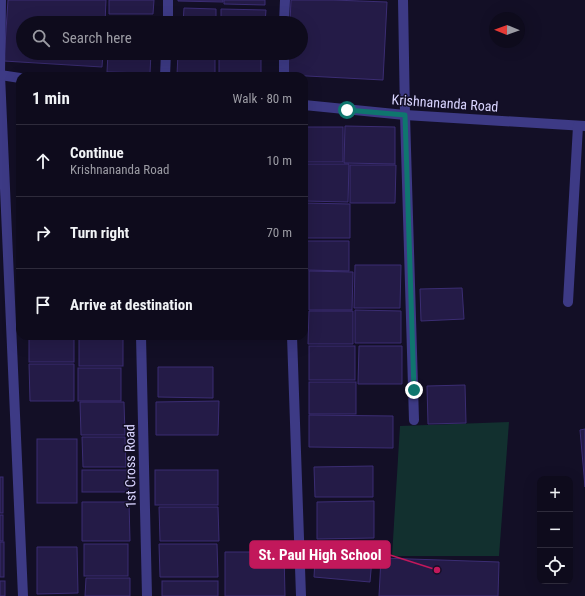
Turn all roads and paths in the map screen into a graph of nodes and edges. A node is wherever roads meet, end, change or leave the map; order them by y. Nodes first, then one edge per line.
1 (1, 0) edge
2 (168, 0) edge
3 (285, 0) edge
4 (403, 0) edge
5 (168, 16) edge
6 (284, 16) edge
7 (166, 60) edge
8 (284, 60) edge
9 (165, 72) edge
10 (284, 72) edge
11 (0, 75) edge
12 (16, 77) edge
13 (308, 105) edge
14 (405, 115) junction
15 (582, 126) edge
16 (568, 302) dead end
17 (141, 340) edge
18 (292, 340) edge
19 (414, 420) dead end
20 (23, 596) edge
21 (147, 596) edge
22 (301, 596) edge

1 - 11 street
2 - 5 street
3 - 6 street
4 - 14 street
7 - 9 street
8 - 10 street
11 - 12 street
11 - 20 street
13 - 14 street, Krishnananda Road
14 - 15 street, Krishnananda Road
14 - 19 street
15 - 16 street
17 - 21 street, 1st Cross Road
18 - 22 street

